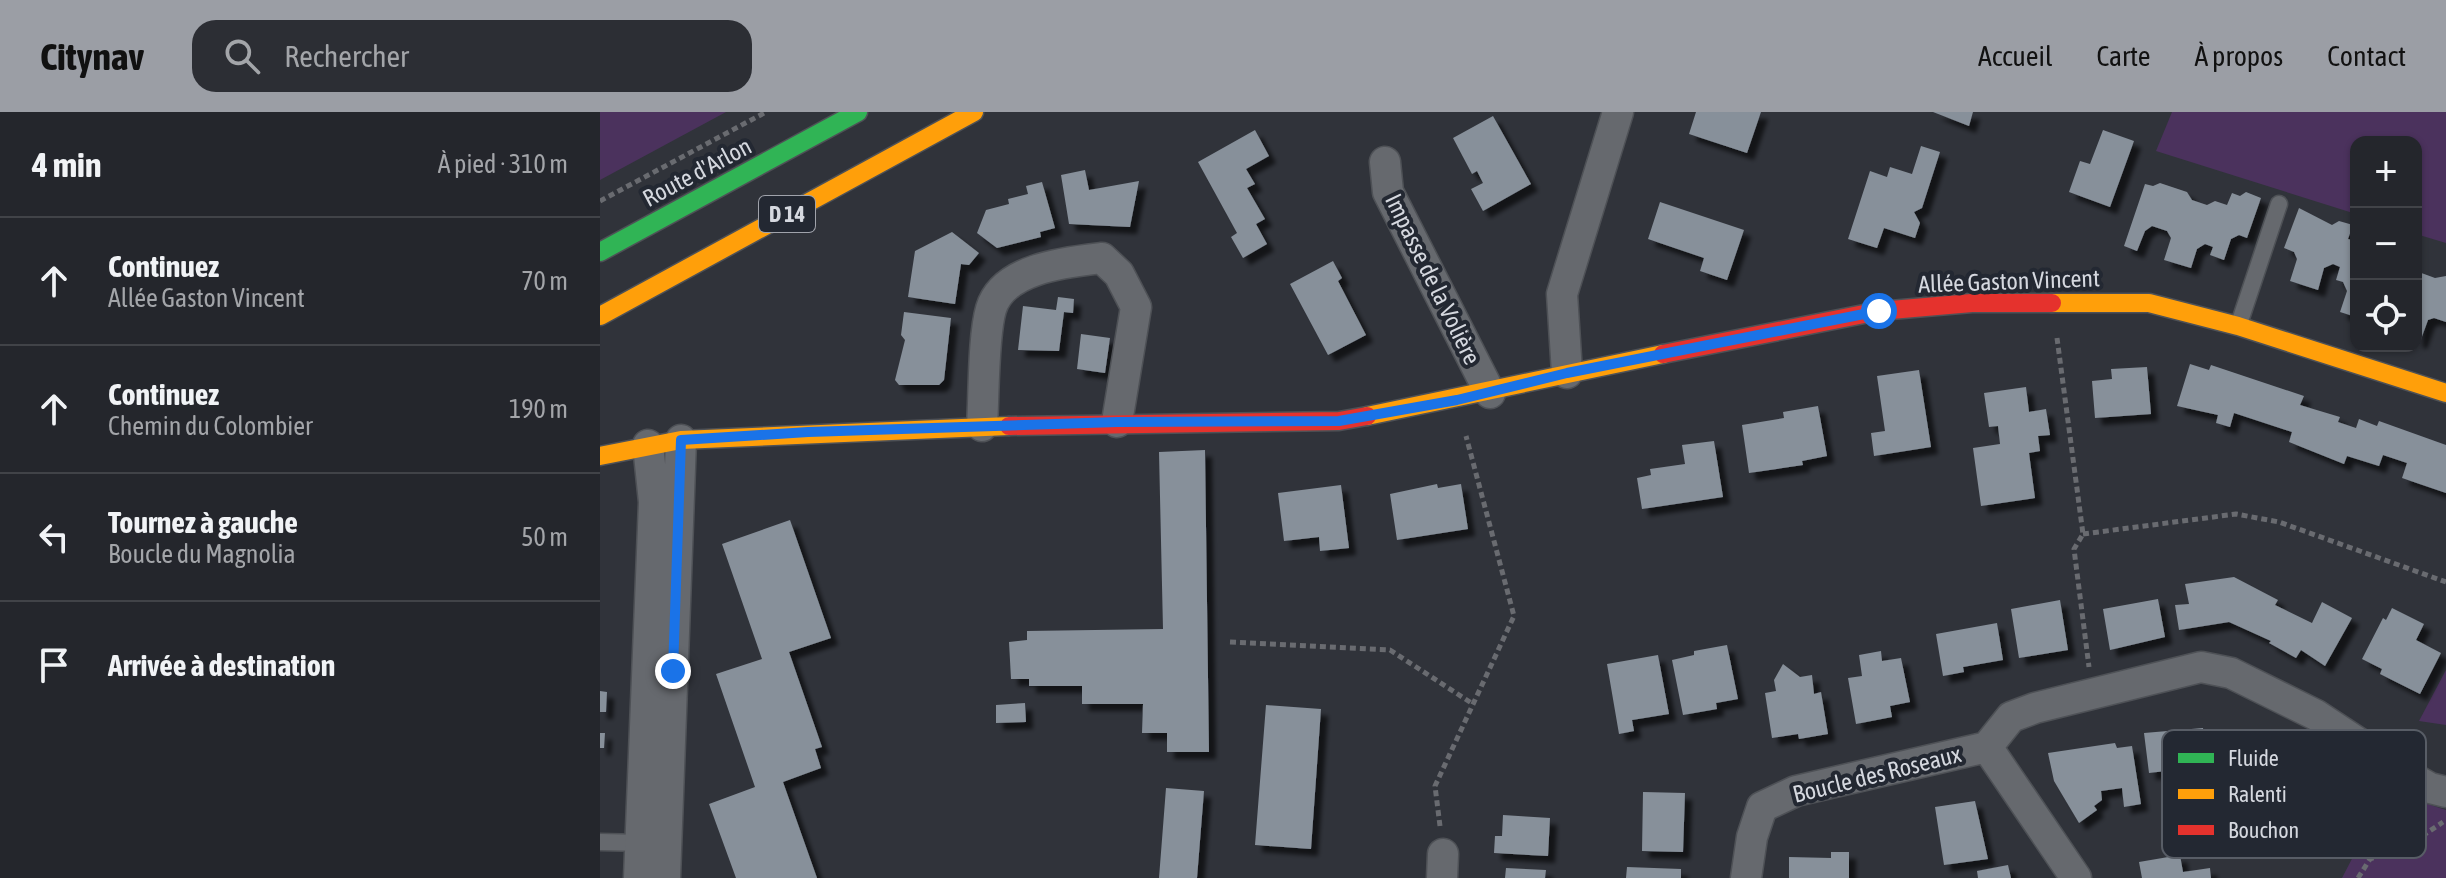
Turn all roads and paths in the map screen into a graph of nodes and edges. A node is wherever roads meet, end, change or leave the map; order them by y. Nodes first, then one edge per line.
1 (766, 112) edge
2 (858, 112) edge
3 (974, 112) edge
4 (1618, 112) edge
5 (1385, 162) dead end
6 (600, 201) edge
7 (2279, 204) dead end
8 (600, 252) edge
9 (2052, 301) junction
10 (600, 316) edge
11 (2238, 326) junction
12 (1567, 373) junction
13 (1490, 393) junction
14 (2446, 393) edge
15 (1457, 400) junction
16 (1117, 422) junction
17 (982, 426) junction
18 (681, 440) junction
19 (648, 445) junction
20 (600, 456) edge
21 (666, 505) junction
22 (2083, 534) junction
23 (2446, 582) edge
24 (1230, 642) dead end
25 (2092, 695) junction
26 (1473, 704) junction
27 (2339, 730) edge
28 (1987, 747) junction
29 (2426, 785) edge
30 (2446, 792) edge
31 (2446, 818) edge
32 (2426, 832) edge
33 (600, 842) edge
34 (643, 843) junction
35 (2373, 858) edge
36 (1442, 866) edge
37 (639, 878) edge
38 (665, 878) edge
39 (1746, 878) edge
40 (2076, 878) edge
41 (2358, 878) edge

1 - 6 path
2 - 8 street, Route d'Arlon / D 14
3 - 10 street, D 14
4 - 12 street
5 - 13 street, Impasse de la Volière
7 - 11 lane
9 - 11 street, Allée Gaston Vincent
9 - 12 street, Allée Gaston Vincent
9 - 22 path
11 - 14 street, Allée Gaston Vincent
12 - 13 street, Allée Gaston Vincent
13 - 15 street, Allée Gaston Vincent
15 - 16 street, Allée Gaston Vincent
15 - 26 path
16 - 17 street, Allée Gaston Vincent
16 - 17 street
17 - 18 street, Allée Gaston Vincent
18 - 19 street, Allée Gaston Vincent
18 - 21 street
19 - 20 street, Allée Gaston Vincent
19 - 21 street
21 - 34 street
21 - 38 street
22 - 23 path
22 - 25 path
24 - 26 path
25 - 27 street, Boucle des Roseaux
25 - 28 street, Boucle des Roseaux
26 - 36 path
28 - 39 street, Boucle des Roseaux
28 - 40 street
29 - 30 street, Boucle des Roseaux
31 - 32 path
33 - 34 lane
34 - 37 street
35 - 41 path

